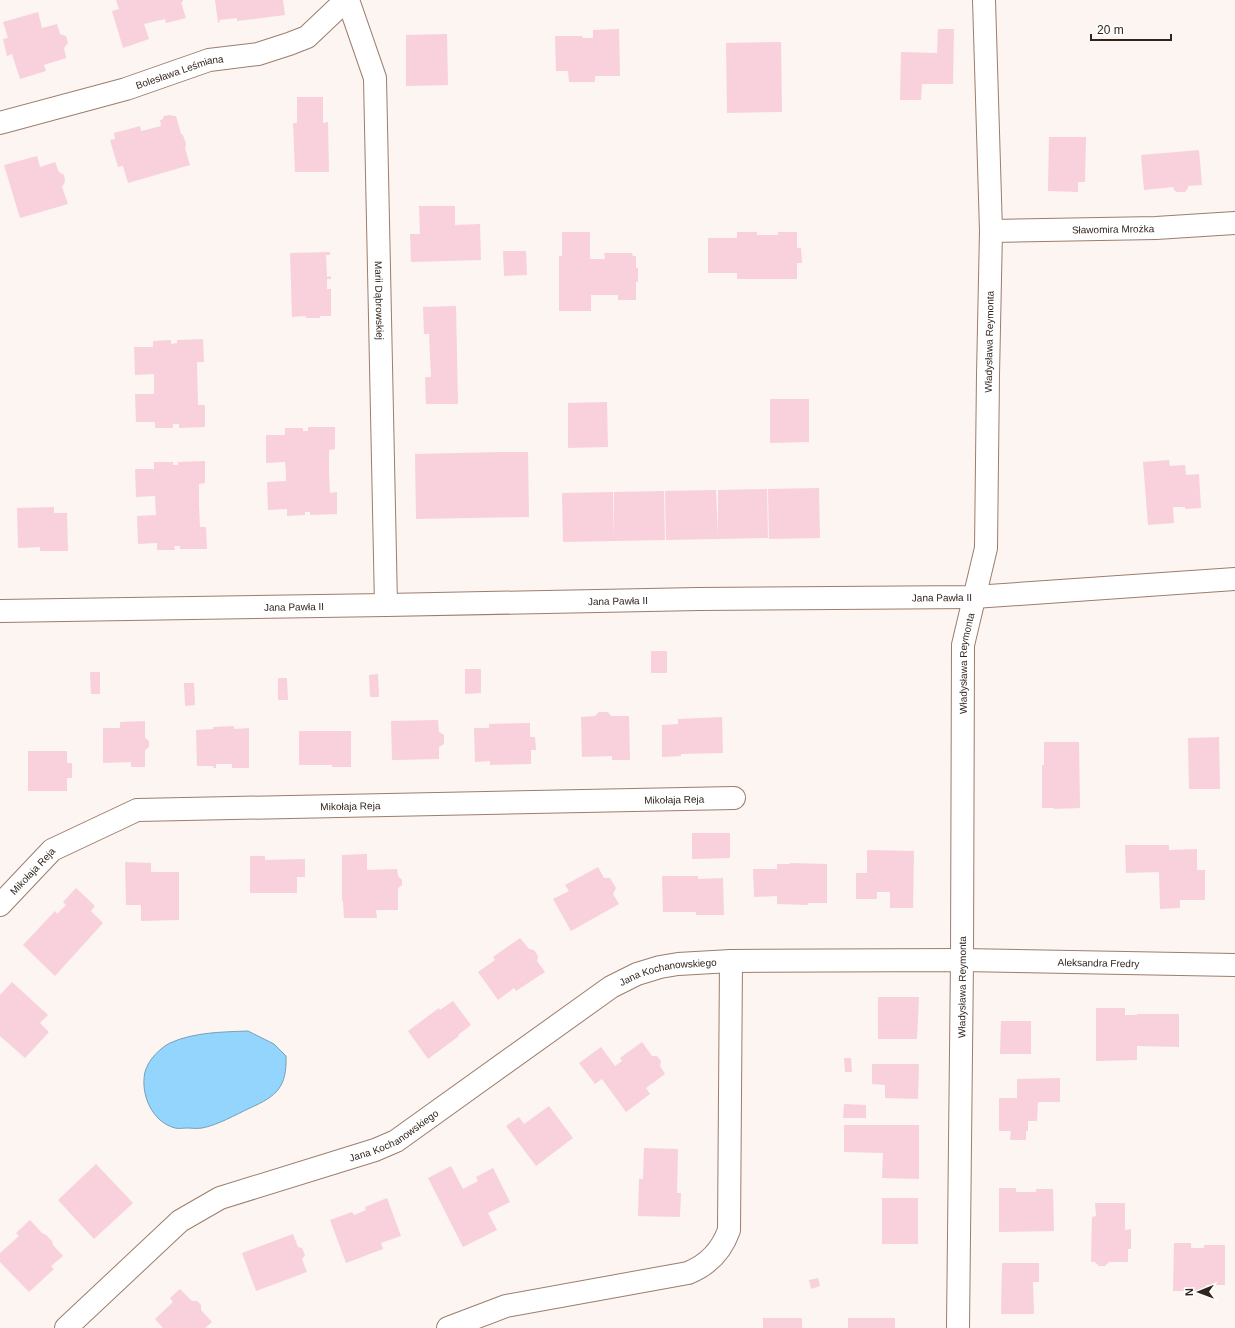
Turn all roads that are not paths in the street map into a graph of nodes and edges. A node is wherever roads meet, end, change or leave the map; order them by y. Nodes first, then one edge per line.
1 (347, 0) edge
2 (984, 0) edge
3 (0, 122) edge
4 (1235, 224) edge
5 (991, 231) junction
6 (1235, 579) edge
7 (974, 597) junction
8 (386, 605) junction
9 (0, 611) edge
10 (734, 798) dead end
11 (0, 906) edge
12 (962, 960) junction
13 (731, 961) junction
14 (1235, 964) edge
15 (66, 1328) edge
16 (448, 1328) edge
17 (958, 1328) edge

1 - 3 street, Bolesława Leśmiana
1 - 8 street, Marii Dąbrowskiej
2 - 5 street, Władysława Reymonta
4 - 5 street, Sławomira Mrożka
5 - 7 street, Władysława Reymonta
6 - 7 street, Jana Pawła II
7 - 8 street, Jana Pawła II
7 - 12 street, Władysława Reymonta
8 - 9 street, Jana Pawła II
10 - 11 street, Mikołaja Reja
12 - 13 street, Jana Kochanowskiego
12 - 14 street, Aleksandra Fredry
12 - 17 street, Władysława Reymonta
13 - 15 street, Jana Kochanowskiego
13 - 16 street, Jana Kochanowskiego

